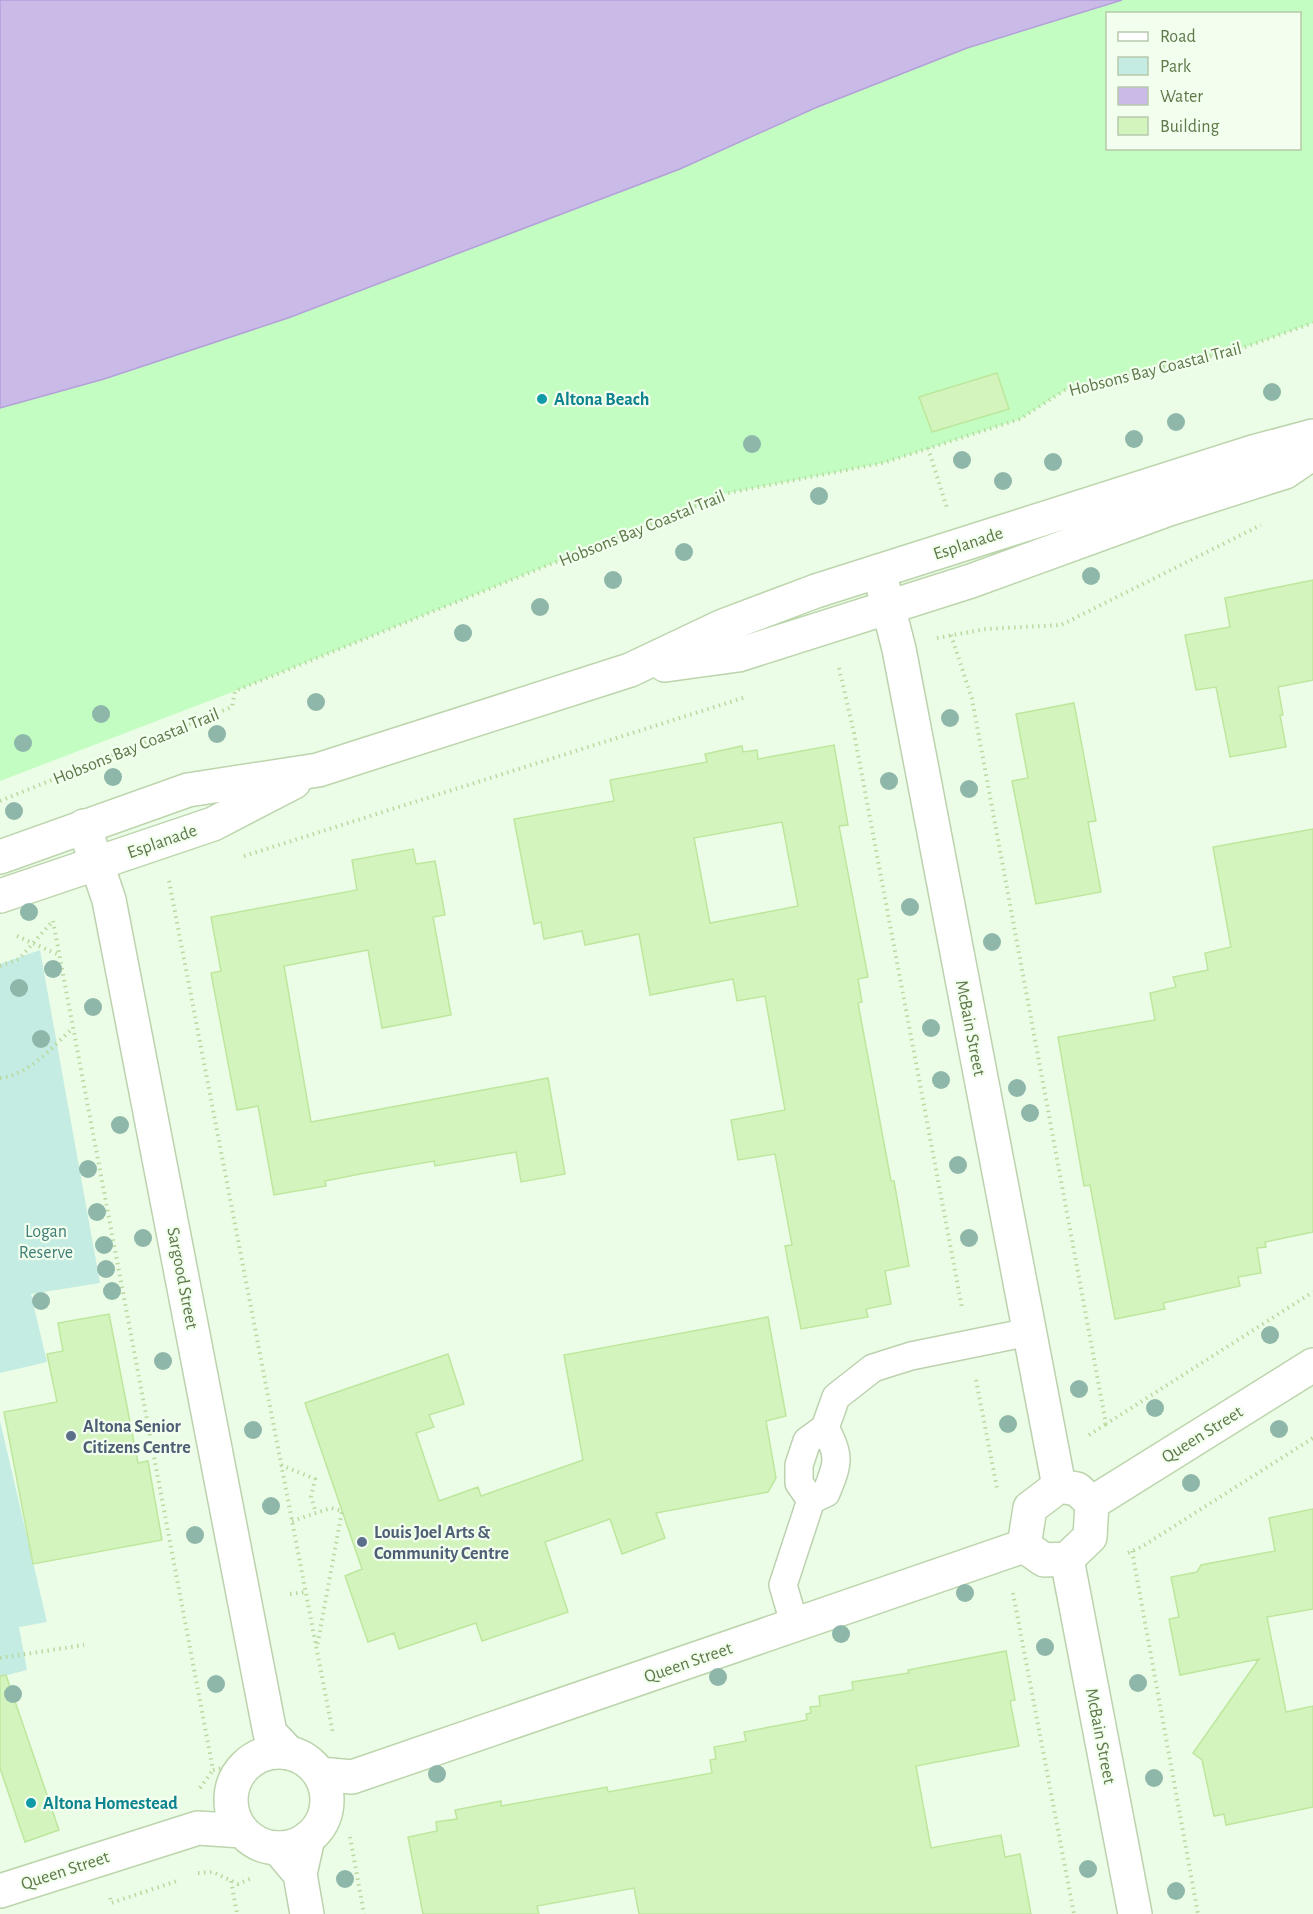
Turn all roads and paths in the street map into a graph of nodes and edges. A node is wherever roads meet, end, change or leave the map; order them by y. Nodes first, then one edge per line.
1 (1313, 323) edge
2 (1313, 436) edge
3 (928, 448) junction
4 (1313, 453) edge
5 (948, 513) dead end
6 (1263, 524) dead end
7 (879, 571) junction
8 (888, 606) junction
9 (951, 635) junction
10 (899, 649) junction
11 (630, 670) junction
12 (748, 697) dead end
13 (318, 770) junction
14 (0, 801) edge
15 (84, 826) junction
16 (0, 857) edge
17 (236, 859) dead end
18 (96, 864) junction
19 (180, 877) dead end
20 (169, 880) junction
21 (0, 896) edge
22 (109, 900) junction
23 (53, 921) junction
24 (17, 936) dead end
25 (34, 942) junction
26 (60, 956) junction
27 (0, 966) edge
28 (73, 1028) junction
29 (0, 1078) edge
30 (1313, 1292) edge
31 (1029, 1332) junction
32 (969, 1344) junction
33 (1313, 1365) edge
34 (1106, 1424) junction
35 (280, 1465) junction
36 (1056, 1473) junction
37 (998, 1494) dead end
38 (1092, 1503) junction
39 (316, 1513) junction
40 (292, 1521) junction
41 (1024, 1546) junction
42 (1132, 1551) dead end
43 (1067, 1559) junction
44 (305, 1592) junction
45 (1013, 1593) dead end
46 (290, 1594) dead end
47 (795, 1626) junction
48 (84, 1645) dead end
49 (316, 1649) junction
50 (0, 1658) edge
51 (267, 1751) junction
52 (323, 1789) junction
53 (236, 1817) junction
54 (308, 1838) junction
55 (278, 1848) junction
56 (300, 1874) junction
57 (230, 1880) dead end
58 (0, 1891) edge
59 (237, 1914) edge
60 (307, 1914) edge
61 (1074, 1914) edge
62 (1135, 1914) edge
63 (1198, 1914) edge

1 - 3 path, Hobsons Bay Coastal Trail
2 - 7 street, Esplanade
3 - 5 path
3 - 14 path, Hobsons Bay Coastal Trail
4 - 8 street, Esplanade
6 - 9 path
7 - 8 street, McBain Street
7 - 11 street, Esplanade
8 - 10 street, McBain Street
8 - 11 street, Esplanade
9 - 10 path
9 - 34 path
10 - 31 street, McBain Street
10 - 32 path
11 - 13 street, Esplanade
12 - 17 path
13 - 15 street, Esplanade
13 - 18 street, Esplanade
15 - 16 street, Esplanade
15 - 18 street, Sargood Street
18 - 21 street, Esplanade
18 - 22 street, Sargood Street
19 - 20 path
20 - 22 path
20 - 35 path
22 - 23 path
22 - 51 street, Sargood Street
23 - 25 path
23 - 26 path
24 - 25 path
25 - 26 path
25 - 27 path
26 - 28 path
28 - 29 path
28 - 51 path
30 - 34 path
31 - 32 lane
31 - 36 street, McBain Street
32 - 37 path
32 - 47 lane
33 - 38 street, Queen Street
34 - 36 path
35 - 39 path
35 - 40 path
36 - 38 street
36 - 41 street
38 - 43 street
39 - 40 path
39 - 49 path
40 - 44 path
41 - 43 street
41 - 47 street, Queen Street
42 - 63 path
43 - 62 street, McBain Street
44 - 46 path
44 - 49 path
45 - 61 path
47 - 52 street, Queen Street
48 - 50 path
49 - 51 path
51 - 52 street
51 - 53 street
52 - 54 street
53 - 55 street
53 - 58 street, Queen Street
54 - 55 street
54 - 56 street
55 - 56 street
56 - 60 street
57 - 59 path

